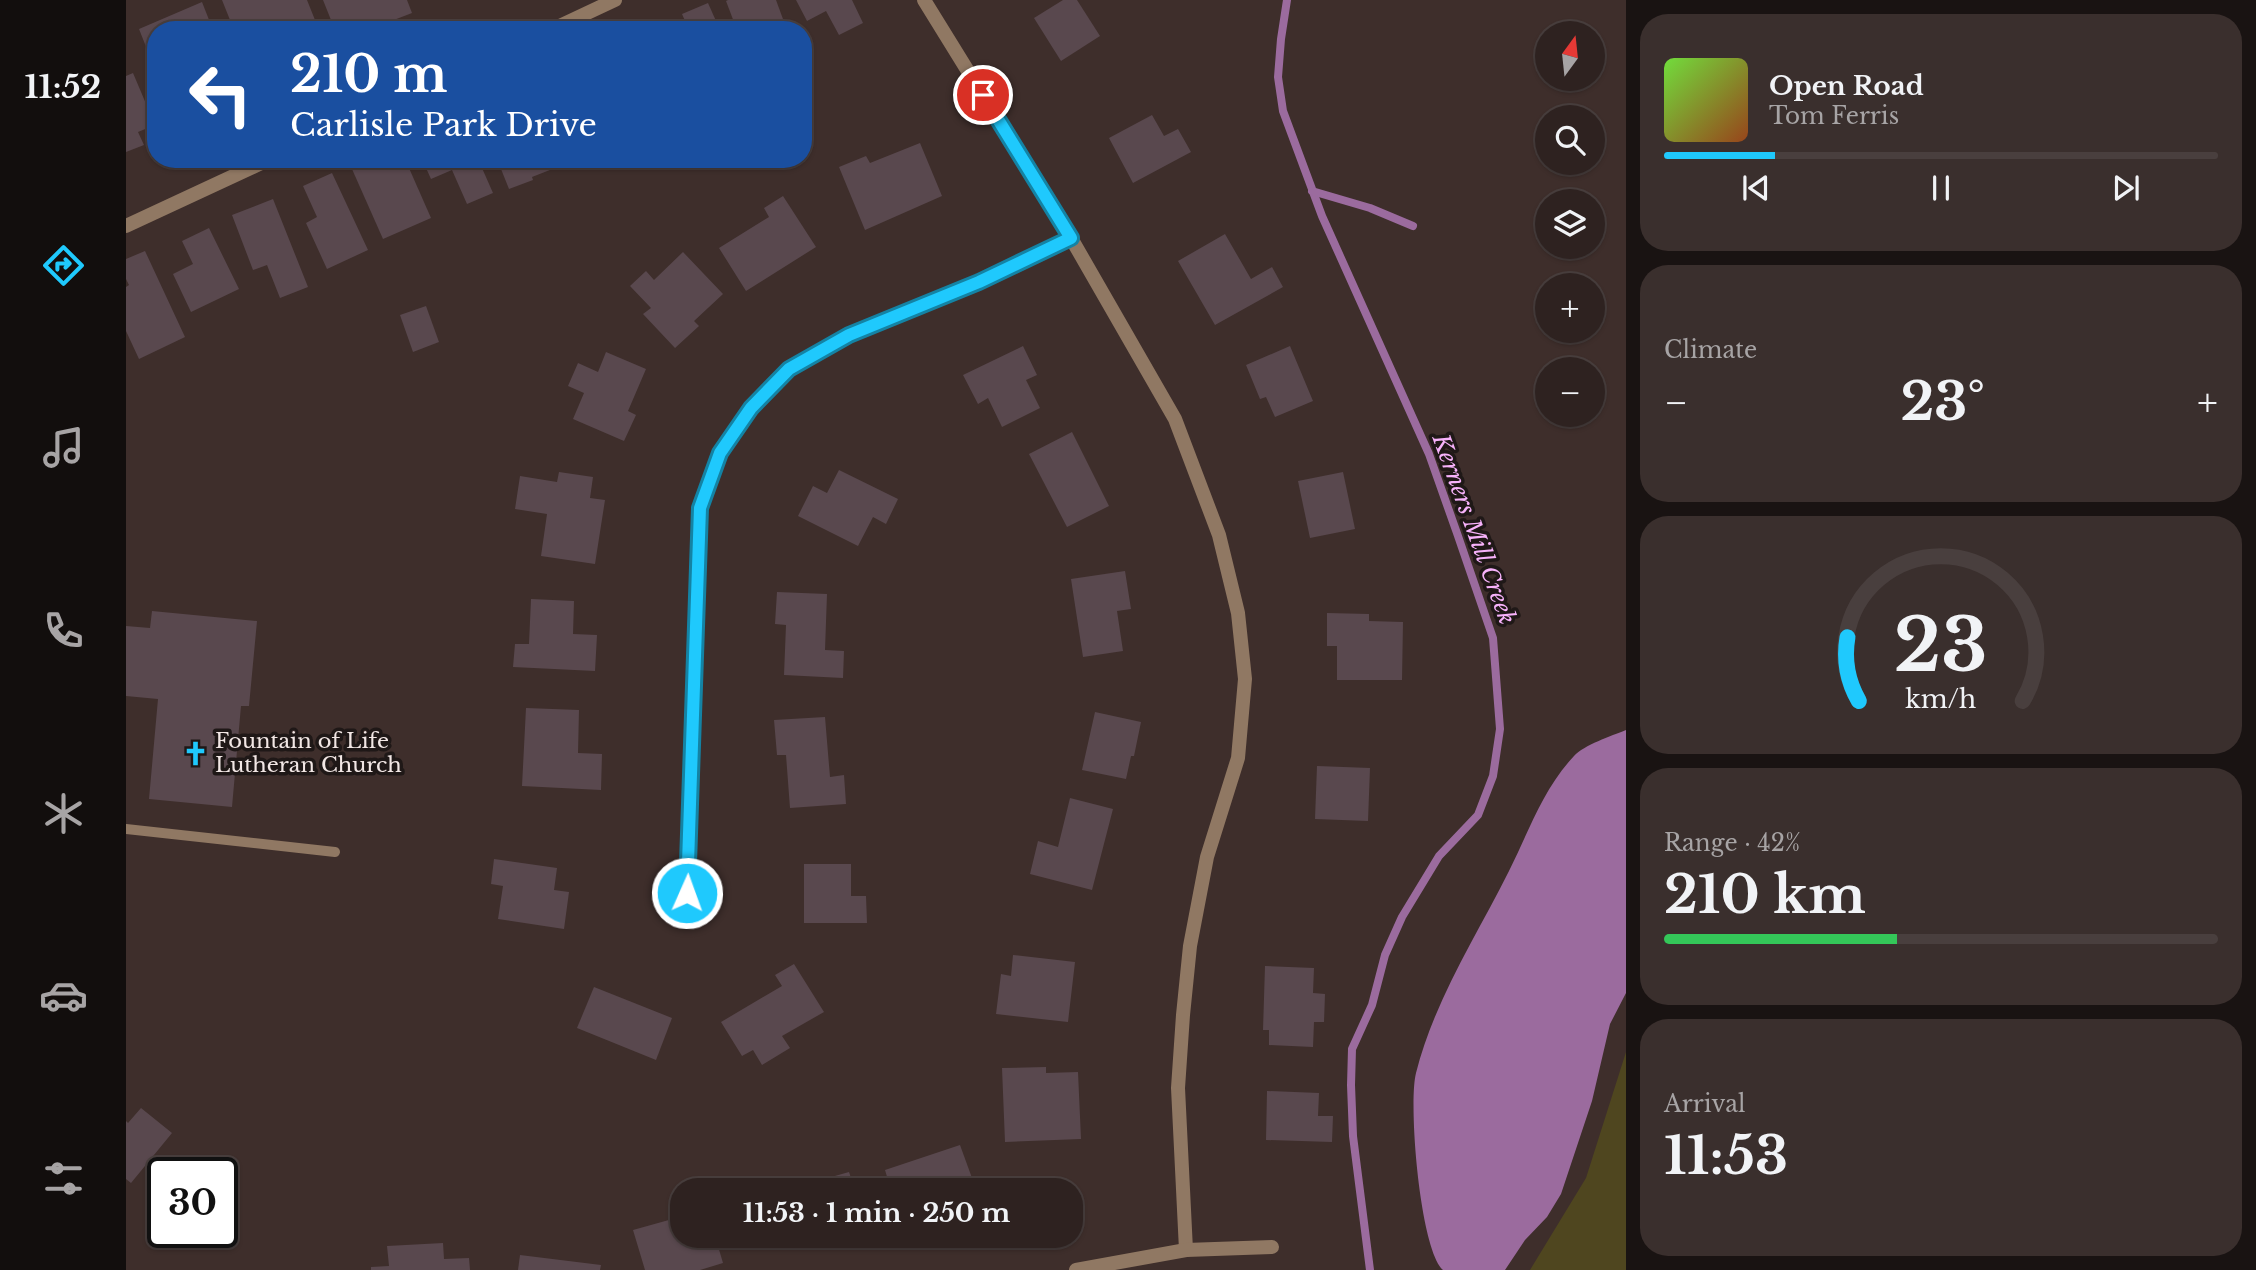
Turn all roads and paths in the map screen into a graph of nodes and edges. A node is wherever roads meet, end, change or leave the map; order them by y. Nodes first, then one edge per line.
1 (615, 0) edge
2 (924, 0) edge
3 (570, 21) edge
4 (251, 168) edge
5 (126, 226) edge
6 (1071, 238) junction
7 (126, 829) edge
8 (335, 852) dead end
9 (687, 893) dead end
10 (1272, 1247) dead end
11 (1186, 1250) junction
12 (1076, 1270) edge

1 - 3 street
2 - 6 street
4 - 5 street
6 - 9 street
6 - 11 street
7 - 8 lane
10 - 11 street
11 - 12 street

